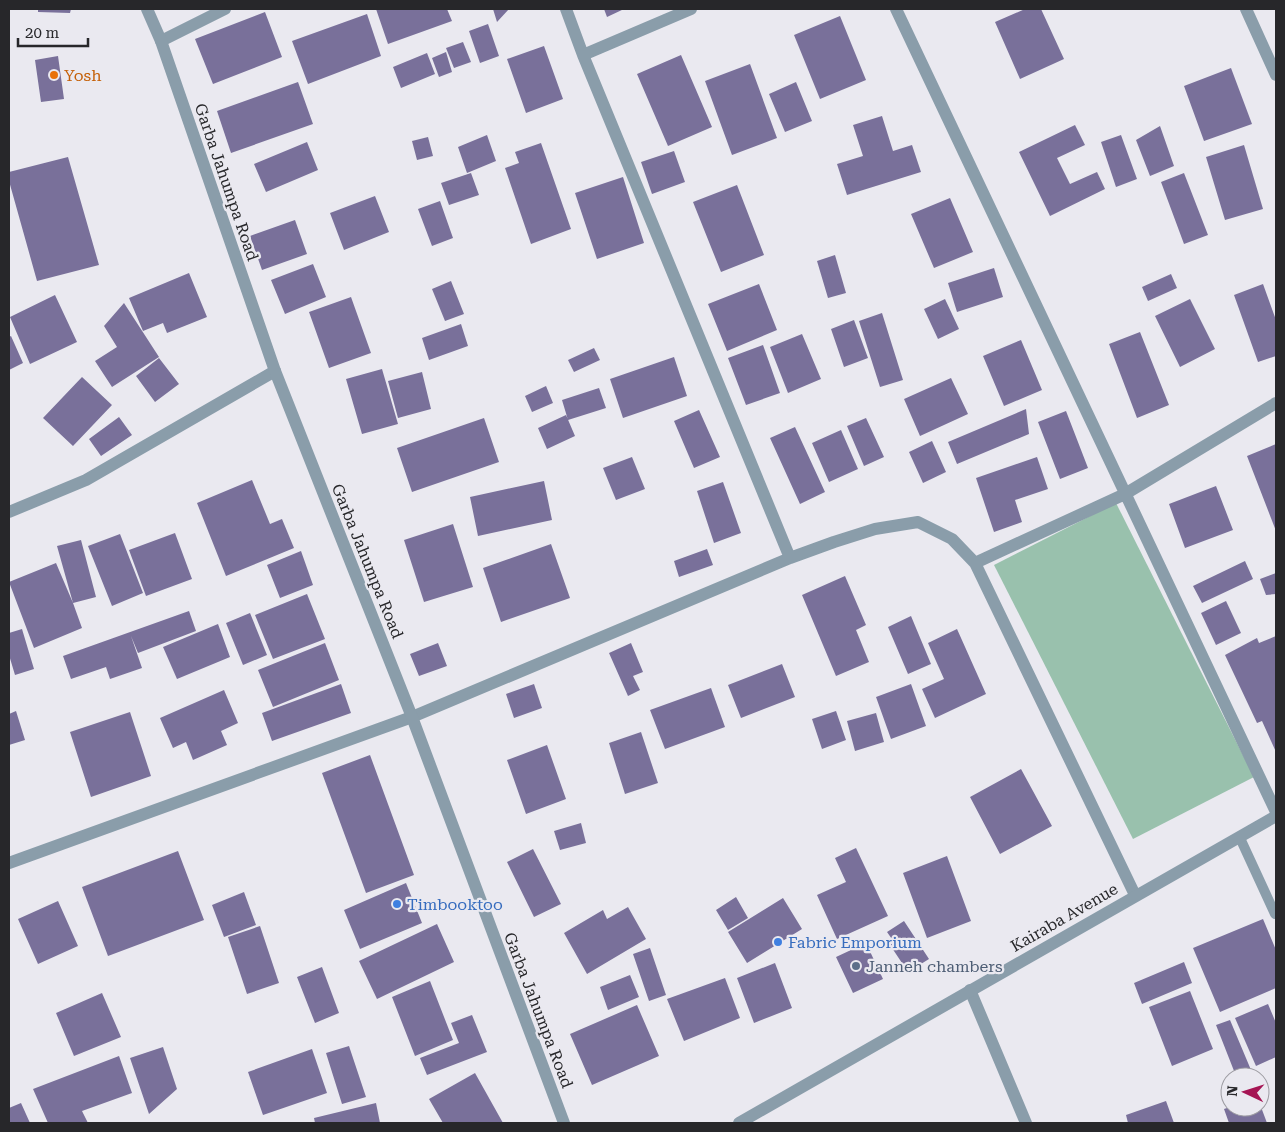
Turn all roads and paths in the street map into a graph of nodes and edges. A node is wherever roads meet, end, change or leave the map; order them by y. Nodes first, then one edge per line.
1 (147, 9) edge
2 (225, 9) edge
3 (566, 9) edge
4 (691, 9) edge
5 (896, 9) edge
6 (1246, 9) edge
7 (161, 41) junction
8 (583, 55) junction
9 (1276, 75) edge
10 (275, 371) junction
11 (1276, 403) edge
12 (1125, 494) junction
13 (9, 512) edge
14 (790, 558) junction
15 (975, 563) junction
16 (412, 717) junction
17 (1276, 812) edge
18 (1276, 816) edge
19 (1240, 838) junction
20 (9, 863) edge
21 (1136, 895) junction
22 (1275, 914) edge
23 (970, 990) junction
24 (564, 1123) edge
25 (739, 1123) edge
26 (1026, 1123) edge

1 - 7 street, Garba Jahumpa Road
2 - 7 street
3 - 8 street
4 - 8 street
5 - 12 street
6 - 9 street
7 - 10 street, Garba Jahumpa Road
8 - 14 street
10 - 13 street
10 - 16 street, Garba Jahumpa Road
11 - 12 street
12 - 15 street
12 - 17 street
14 - 15 street
14 - 16 street
15 - 21 street
16 - 20 street
16 - 24 street, Garba Jahumpa Road
18 - 19 street, Kairaba Avenue
19 - 21 street, Kairaba Avenue
19 - 22 lane
21 - 23 street, Kairaba Avenue
23 - 25 street, Kairaba Avenue
23 - 26 street

